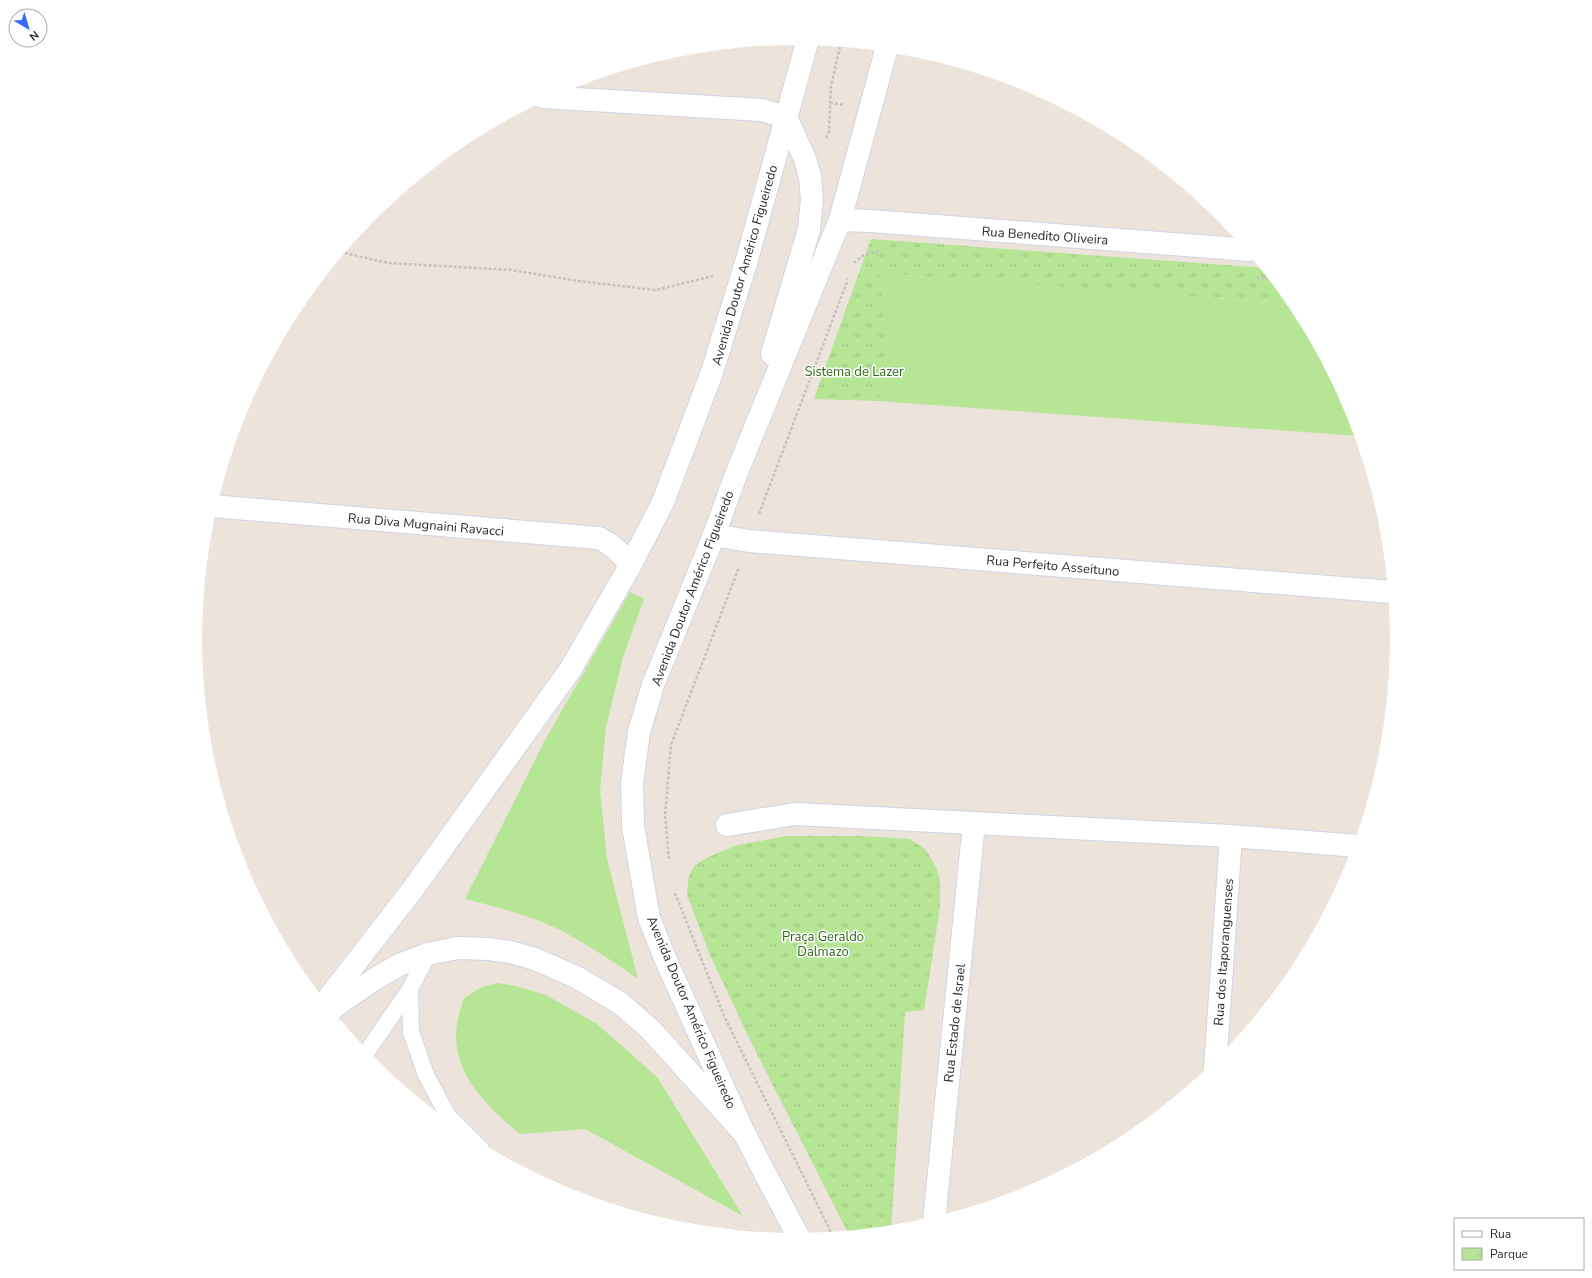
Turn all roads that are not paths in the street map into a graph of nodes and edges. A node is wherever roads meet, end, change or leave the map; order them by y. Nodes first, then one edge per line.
1 (806, 45) edge
2 (886, 52) edge
3 (795, 86) junction
4 (564, 93) edge
5 (762, 110) junction
6 (786, 117) junction
7 (840, 220) junction
8 (1245, 250) edge
9 (737, 472) junction
10 (216, 508) edge
11 (714, 535) junction
12 (630, 566) junction
13 (1388, 592) edge
14 (974, 823) junction
15 (727, 825) dead end
16 (1231, 836) junction
17 (1352, 846) edge
18 (428, 954) junction
19 (410, 989) junction
20 (326, 1002) edge
21 (332, 1010) edge
22 (368, 1050) edge
23 (1216, 1059) edge
24 (462, 1130) edge
25 (744, 1133) junction
26 (935, 1217) edge
27 (796, 1233) edge

1 - 3 main road, Avenida Doutor Américo Figueiredo
2 - 7 main road, Avenida Doutor Américo Figueiredo
3 - 5 main road
3 - 6 main road, Avenida Doutor Américo Figueiredo
4 - 5 main road
5 - 6 main road
6 - 9 main road
6 - 12 main road, Avenida Doutor Américo Figueiredo
7 - 8 main road, Rua Benedito Oliveira
7 - 9 main road, Avenida Doutor Américo Figueiredo
9 - 11 main road, Avenida Doutor Américo Figueiredo
10 - 12 main road, Rua Diva Mugnaini Ravacci
11 - 13 main road, Rua Perfeito Asseituno
11 - 25 main road, Avenida Doutor Américo Figueiredo
12 - 20 main road, Avenida Doutor Américo Figueiredo
14 - 15 main road
14 - 16 main road
14 - 26 main road, Rua Estado de Israel
16 - 17 main road
16 - 23 main road, Rua dos Itaporanguenses
18 - 19 lane
18 - 21 main road
18 - 25 main road
19 - 22 lane
19 - 24 lane
25 - 27 main road

